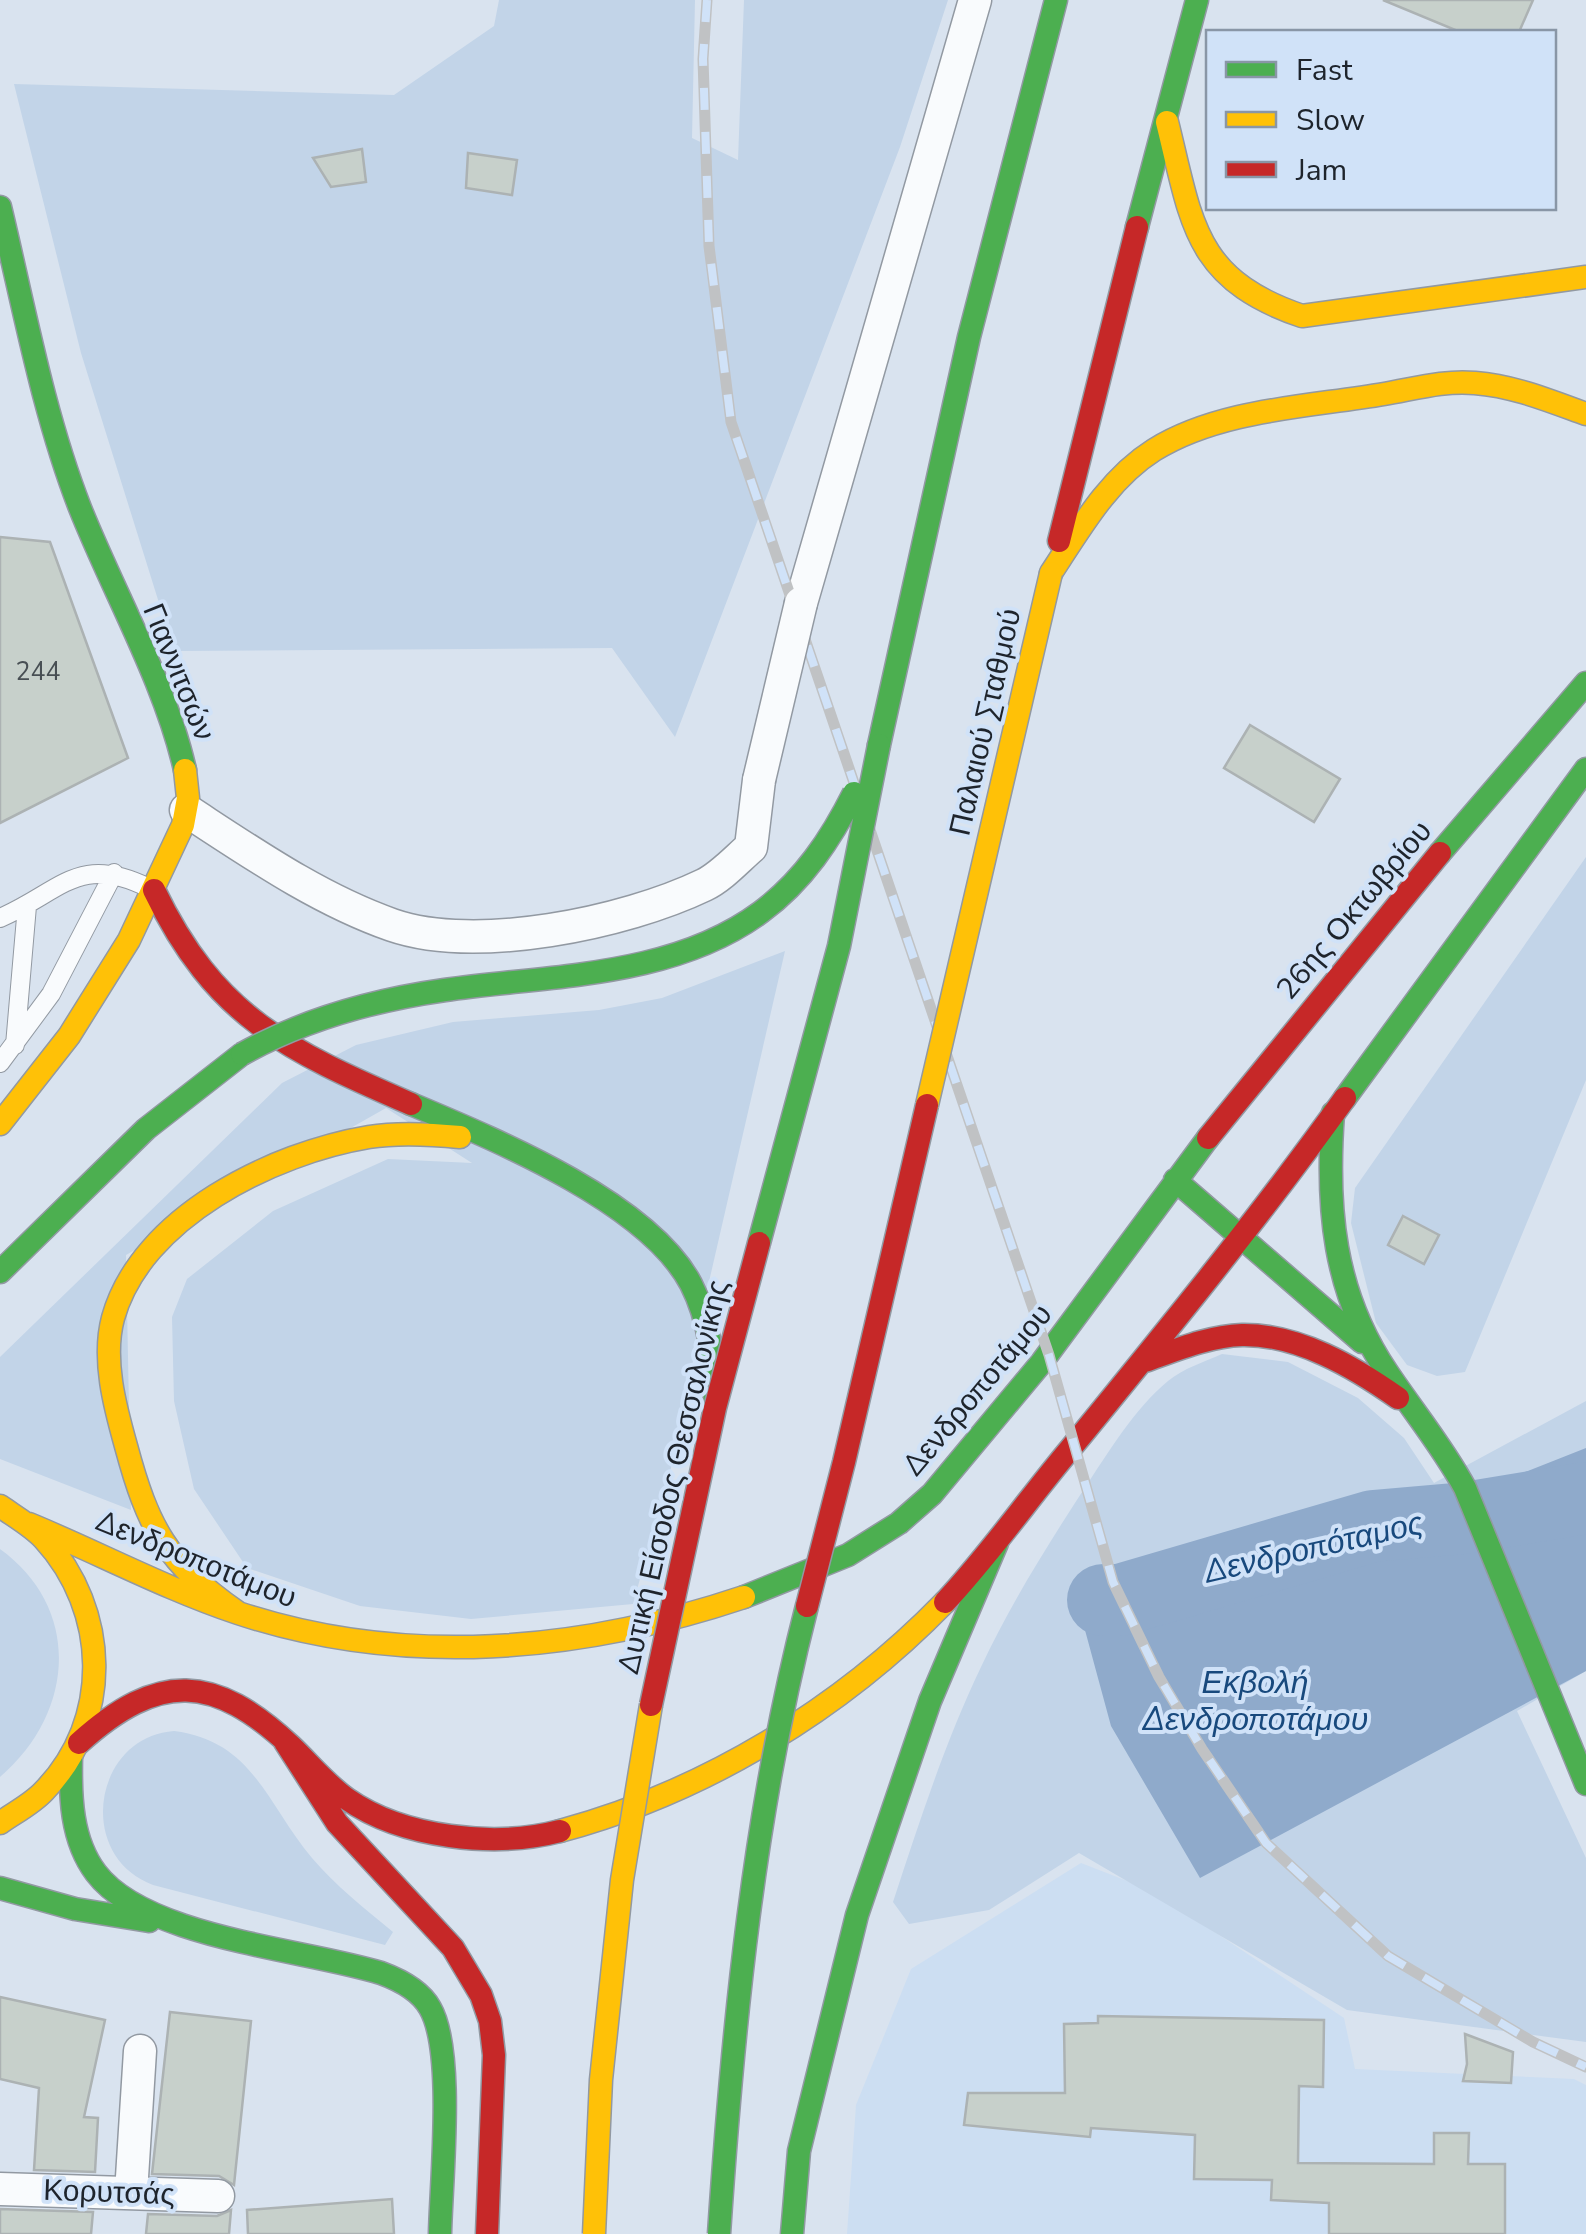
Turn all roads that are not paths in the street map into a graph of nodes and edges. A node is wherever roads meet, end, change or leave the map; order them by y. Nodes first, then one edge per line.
1 (976, 0) edge
2 (1056, 0) edge
3 (1197, 0) edge
4 (1165, 115) junction
5 (0, 207) edge
6 (1586, 278) edge
7 (1586, 414) edge
8 (1051, 573) junction
9 (1586, 683) edge
10 (879, 745) junction
11 (1586, 769) edge
12 (186, 810) junction
13 (114, 874) junction
14 (154, 890) junction
15 (27, 906) junction
16 (0, 918) edge
17 (15, 1046) junction
18 (0, 1062) edge
19 (1334, 1114) junction
20 (0, 1124) edge
21 (506, 1146) junction
22 (1175, 1180) junction
23 (1242, 1236) junction
24 (0, 1272) edge
25 (1375, 1354) junction
26 (1145, 1361) junction
27 (715, 1408) junction
28 (1420, 1416) junction
29 (0, 1506) edge
30 (29, 1524) junction
31 (997, 1544) junction
32 (237, 1612) junction
33 (285, 1742) junction
34 (75, 1750) junction
35 (1586, 1784) edge
36 (0, 1822) edge
37 (0, 1888) edge
38 (182, 1926) junction
39 (140, 2051) dead end
40 (0, 2189) edge
41 (131, 2193) junction
42 (218, 2196) dead end
43 (440, 2234) edge
44 (487, 2234) edge
45 (594, 2234) edge
46 (719, 2234) edge
47 (792, 2234) edge

1 - 12 street, bridge
2 - 10 main road
3 - 4 main road, Παλαιού Σταθμού
4 - 6 main road
4 - 8 main road, Παλαιού Σταθμού
5 - 12 main road, Γιαννιτσών
7 - 8 main road
8 - 46 main road, Παλαιού Σταθμού, bridge
9 - 22 main road, 26ης Οκτωβρίου
10 - 24 main road, bridge
10 - 27 main road, Δυτική Είσοδος Θεσσαλονίκης, bridge
11 - 19 main road
12 - 14 main road, Γιαννιτσών
13 - 14 lane
13 - 15 lane
13 - 17 lane
14 - 20 main road, Γιαννιτσών
14 - 21 main road
15 - 16 lane
15 - 17 lane
17 - 18 lane
19 - 23 main road
19 - 25 main road
21 - 27 main road, bridge
21 - 32 main road
22 - 23 main road
22 - 32 main road, Δενδροποτάμου
23 - 25 main road
23 - 26 main road
25 - 28 main road
26 - 28 main road
26 - 31 main road
27 - 45 main road, Δυτική Είσοδος Θεσσαλονίκης, bridge
28 - 35 main road
29 - 30 main road, Δενδροποτάμου
30 - 32 main road, Δενδροποτάμου
30 - 34 main road, Δενδροποτάμου
31 - 33 main road
31 - 47 main road
33 - 34 main road
33 - 44 main road
34 - 36 main road, Δενδροποτάμου
34 - 38 main road
37 - 38 main road
38 - 43 main road
39 - 41 street
40 - 41 street, Κορυτσάς
41 - 42 street, Κορυτσάς

